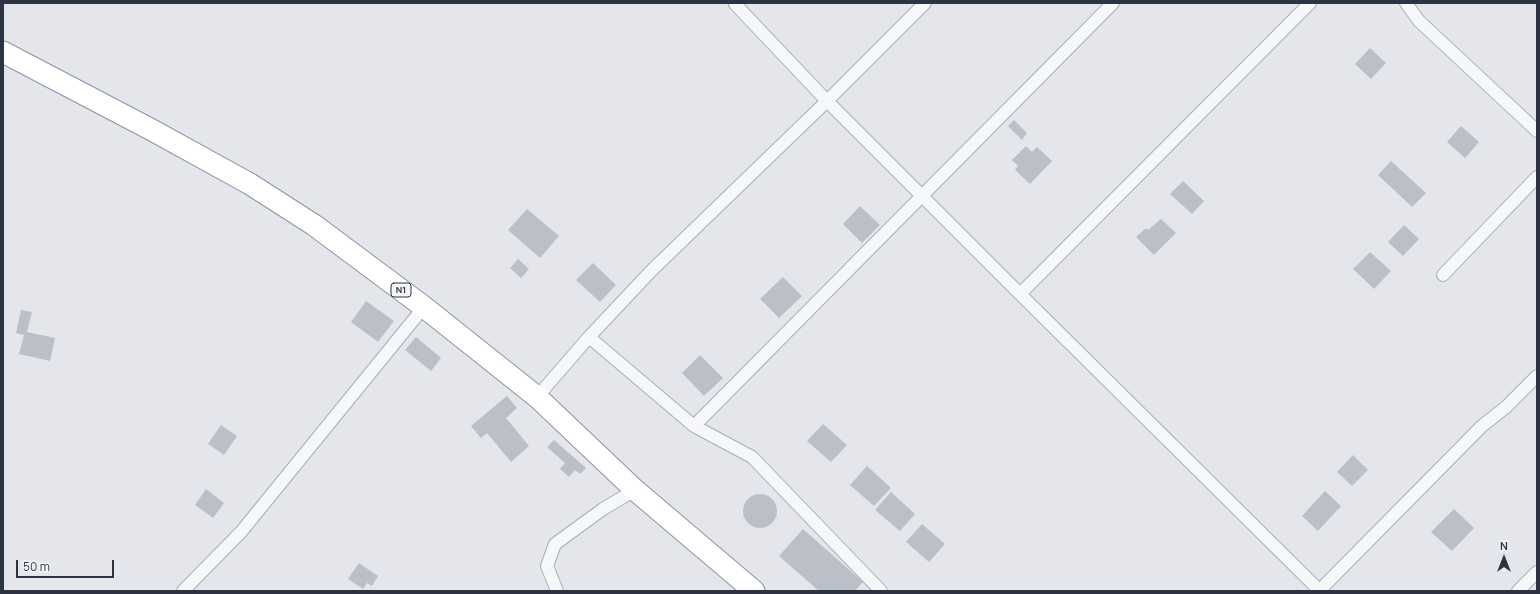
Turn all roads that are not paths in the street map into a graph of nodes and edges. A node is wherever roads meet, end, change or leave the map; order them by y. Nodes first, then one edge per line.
1 (736, 3) edge
2 (925, 3) edge
3 (1113, 3) edge
4 (1310, 3) edge
5 (1406, 3) edge
6 (3, 52) edge
7 (827, 101) junction
8 (1537, 131) edge
9 (1537, 177) edge
10 (921, 195) junction
11 (1443, 275) dead end
12 (1020, 294) junction
13 (424, 307) junction
14 (589, 337) junction
15 (1537, 376) edge
16 (537, 397) junction
17 (694, 426) junction
18 (635, 490) junction
19 (1537, 572) edge
20 (183, 591) edge
21 (557, 591) edge
22 (754, 591) edge
23 (880, 591) edge
24 (1320, 591) edge
25 (1518, 591) edge

1 - 7 street
2 - 7 street
3 - 10 street
4 - 12 street
5 - 8 street
6 - 13 highway, N1
7 - 10 street
7 - 14 street
9 - 11 street
10 - 12 street
10 - 17 street
12 - 24 street
13 - 16 highway, N1
13 - 20 street
14 - 16 street
14 - 17 street
15 - 24 street
16 - 18 highway, N1
17 - 23 street
18 - 21 street
18 - 22 highway, N1
19 - 25 street

